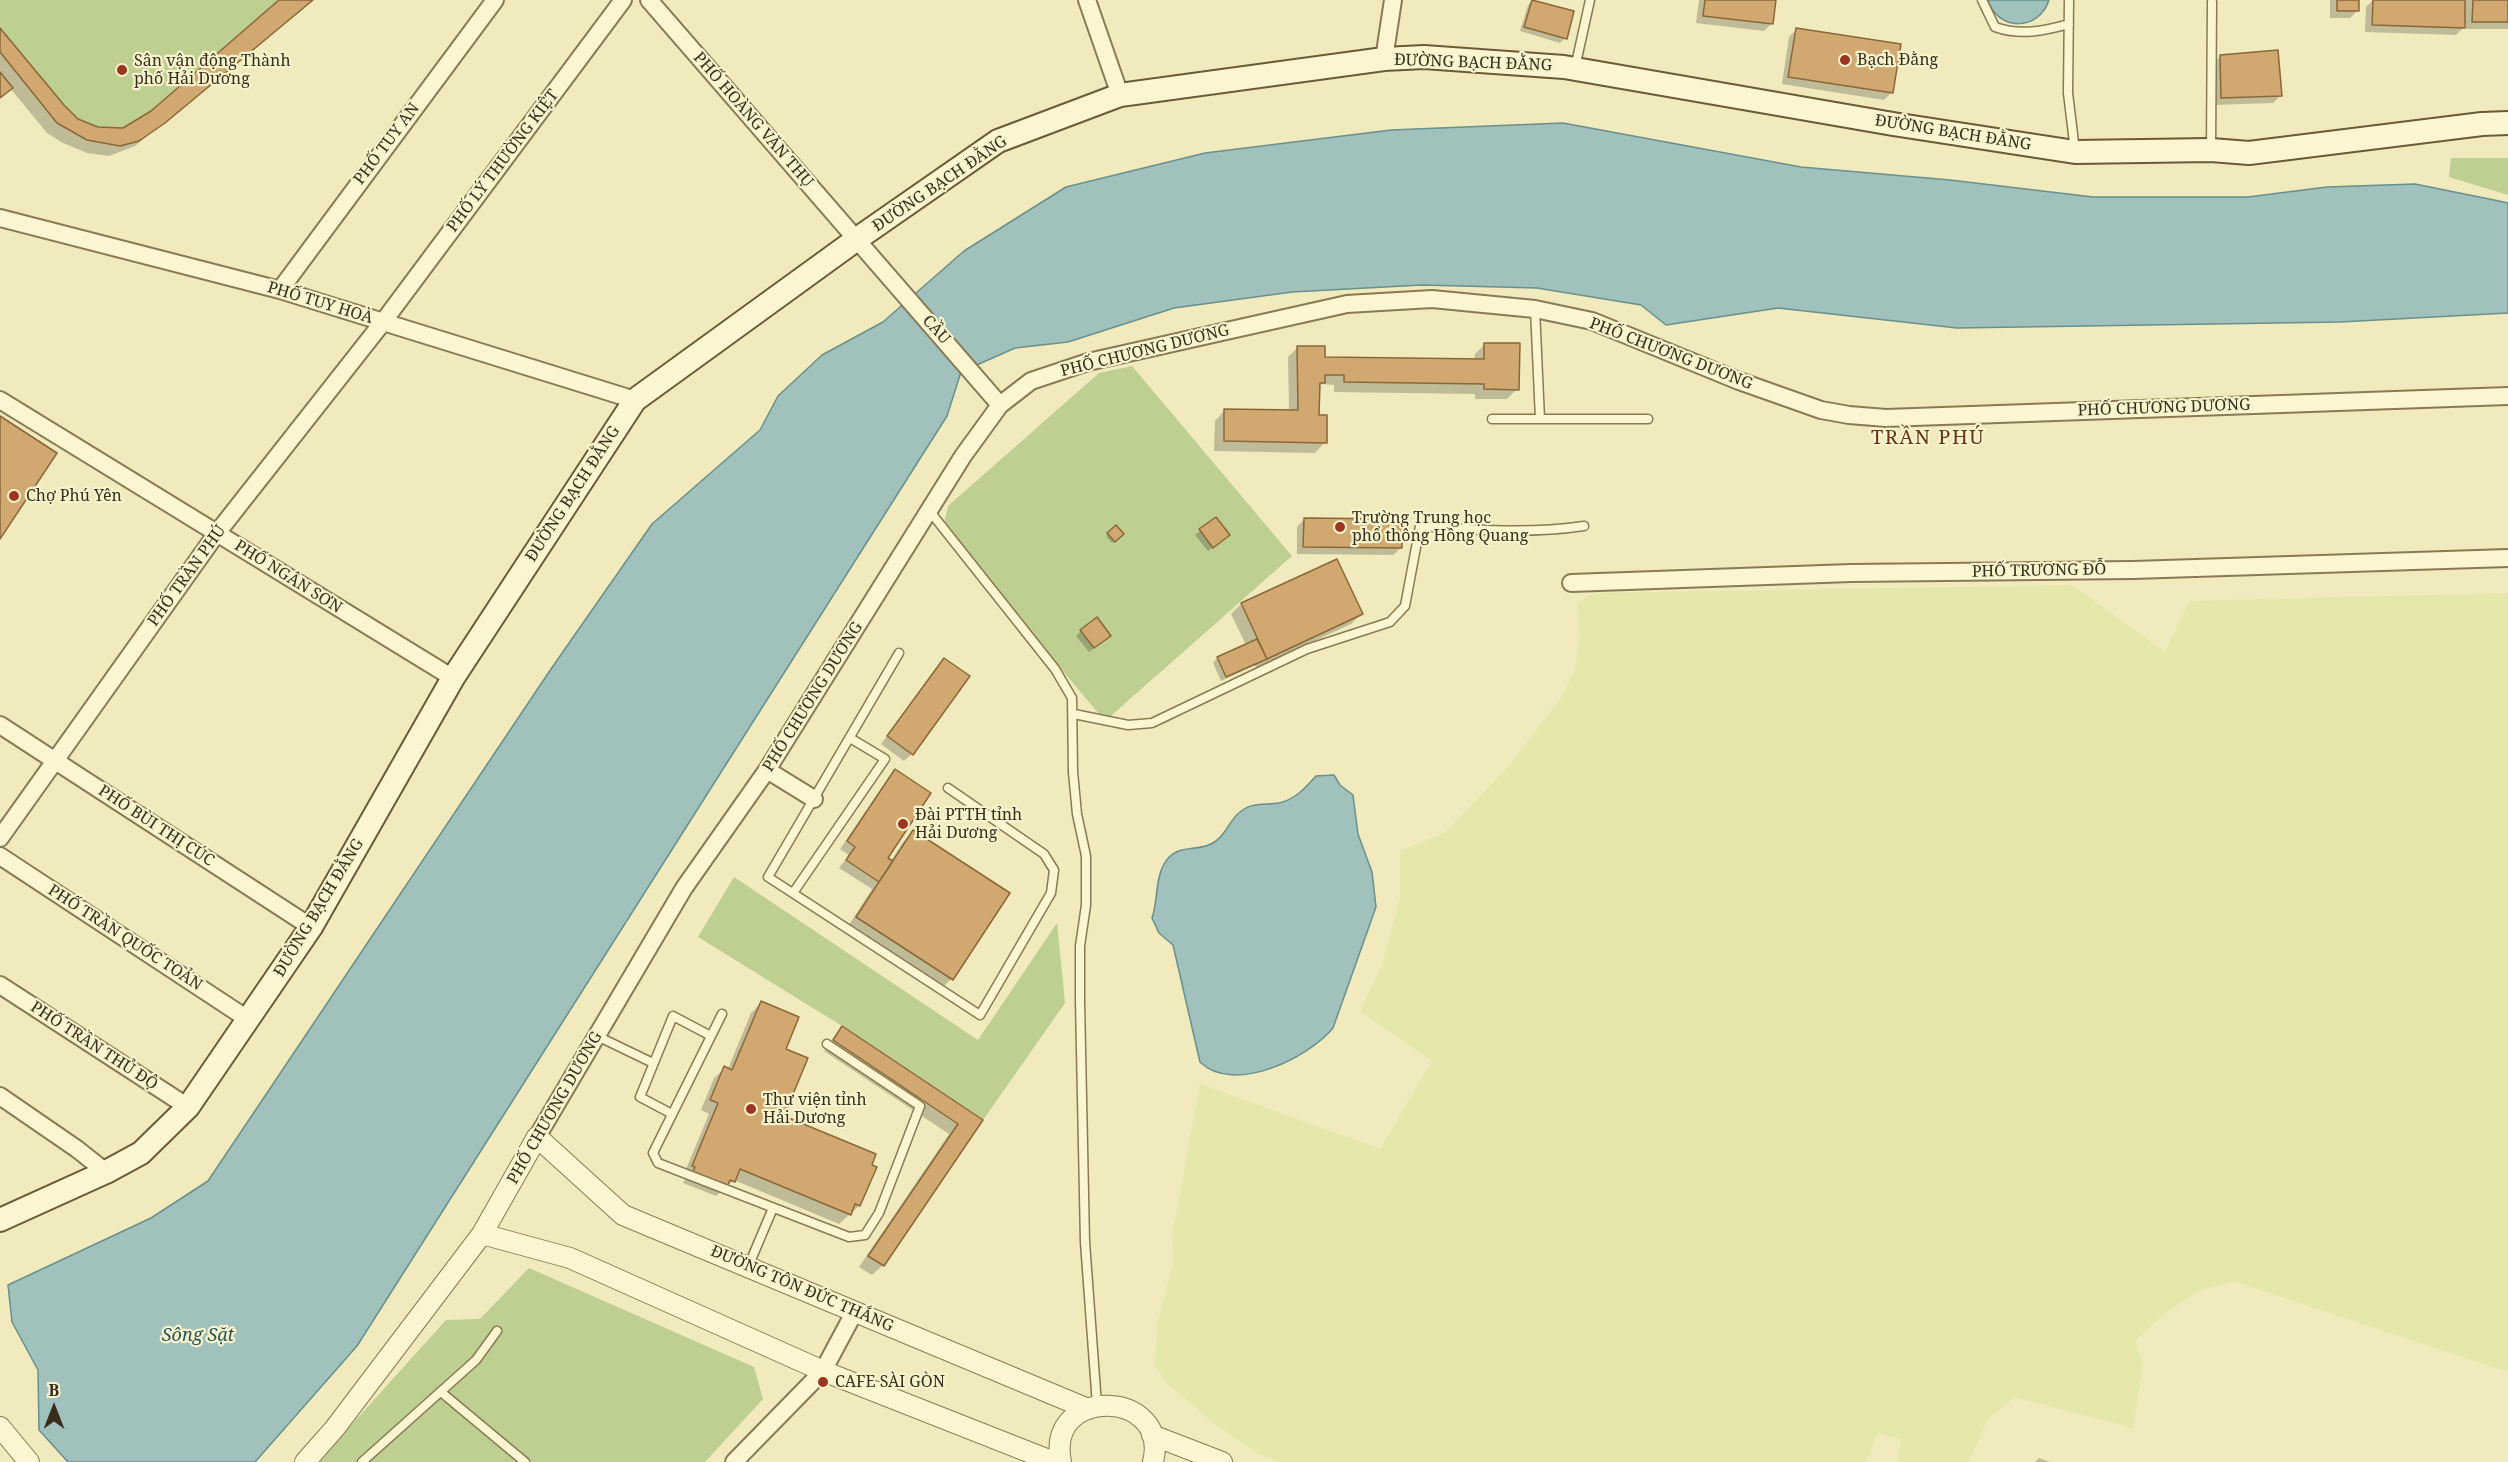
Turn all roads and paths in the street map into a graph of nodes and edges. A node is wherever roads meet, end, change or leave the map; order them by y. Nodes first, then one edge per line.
1 (495, 0) edge
2 (623, 0) edge
3 (649, 0) edge
4 (1088, 0) edge
5 (1393, 0) edge
6 (1590, 0) edge
7 (1982, 0) edge
8 (2069, 0) edge
9 (2212, 2) dead end
10 (2069, 24) junction
11 (1384, 59) junction
12 (1574, 68) junction
13 (1120, 95) junction
14 (2508, 117) edge
15 (2508, 123) edge
16 (2482, 124) junction
17 (2211, 150) junction
18 (2075, 152) junction
19 (0, 218) edge
20 (857, 239) junction
21 (888, 276) joint
22 (280, 290) junction
23 (1535, 309) junction
24 (383, 322) junction
25 (2508, 396) edge
26 (0, 400) edge
27 (635, 400) junction
28 (1000, 405) junction
29 (1492, 419) dead end
30 (1540, 419) junction
31 (1648, 419) dead end
32 (928, 509) junction
33 (1584, 526) dead end
34 (217, 533) junction
35 (2508, 558) edge
36 (1571, 583) dead end
37 (899, 653) dead end
38 (453, 678) junction
39 (1074, 714) junction
40 (0, 725) edge
41 (850, 738) junction
42 (56, 761) junction
43 (767, 770) junction
44 (948, 788) dead end
45 (814, 799) junction
46 (0, 838) edge
47 (0, 855) edge
48 (793, 893) junction
49 (311, 927) junction
50 (0, 985) edge
51 (722, 1014) dead end
52 (249, 1020) junction
53 (597, 1036) junction
54 (711, 1036) junction
55 (827, 1044) dead end
56 (653, 1063) junction
57 (0, 1096) edge
58 (188, 1107) junction
59 (672, 1114) junction
60 (537, 1137) junction
61 (106, 1172) junction
62 (772, 1208) junction
63 (0, 1220) edge
64 (482, 1234) junction
65 (748, 1267) junction
66 (855, 1311) junction
67 (497, 1331) dead end
68 (823, 1371) junction
69 (441, 1392) junction
70 (1093, 1407) junction
71 (0, 1427) edge
72 (1152, 1435) junction
73 (29, 1462) edge
74 (305, 1462) edge
75 (362, 1462) edge
76 (525, 1462) edge
77 (734, 1462) edge
78 (1054, 1462) edge
79 (1061, 1462) edge
80 (1154, 1462) edge
81 (1222, 1462) edge

1 - 22 street, PHỐ TUY AN
2 - 24 street, PHỐ LÝ THƯỜNG KIỆT
3 - 20 street, PHỐ HOÀNG VĂN THỤ
4 - 13 street
5 - 11 street
6 - 12 lane
7 - 10 lane
8 - 10 lane
9 - 17 lane
10 - 18 lane
11 - 12 main road, ĐƯỜNG BẠCH ĐẰNG
11 - 13 main road, ĐƯỜNG BẠCH ĐẰNG
12 - 18 main road, ĐƯỜNG BẠCH ĐẰNG
13 - 20 main road, ĐƯỜNG BẠCH ĐẰNG
14 - 16 main road, ĐƯỜNG BẠCH ĐẰNG
15 - 16 main road, ĐƯỜNG BẠCH ĐẰNG
16 - 17 main road, ĐƯỜNG BẠCH ĐẰNG
17 - 18 main road, ĐƯỜNG BẠCH ĐẰNG
19 - 22 street, PHỐ TUY HOÀ
20 - 21 street, PHỐ HOÀNG VĂN THỤ
20 - 27 main road, ĐƯỜNG BẠCH ĐẰNG
21 - 28 street, CẦU
22 - 24 street, PHỐ TUY HOÀ
23 - 25 street, PHỐ CHƯƠNG DƯƠNG
23 - 28 street, PHỐ CHƯƠNG DƯƠNG
23 - 30 lane
24 - 27 street, PHỐ TUY HOÀ
24 - 34 street, PHỐ TRẦN PHÚ
26 - 34 street, PHỐ NGÂN SƠN
27 - 38 main road, ĐƯỜNG BẠCH ĐẰNG
28 - 32 street, PHỐ CHƯƠNG DƯƠNG
29 - 30 lane
30 - 31 lane
32 - 39 lane
32 - 43 street, PHỐ CHƯƠNG DƯƠNG
33 - 39 lane
34 - 38 street, PHỐ NGÂN SƠN
34 - 42 street, PHỐ TRẦN PHÚ
35 - 36 street, PHỐ TRƯƠNG ĐỖ
37 - 41 lane
38 - 49 main road, ĐƯỜNG BẠCH ĐẰNG
39 - 70 lane
40 - 42 street, PHỐ BÙI THỊ CÚC
41 - 45 lane
41 - 48 lane
42 - 46 street, PHỐ TRẦN PHÚ
42 - 49 street, PHỐ BÙI THỊ CÚC
43 - 45 street
43 - 53 street, PHỐ CHƯƠNG DƯƠNG
44 - 48 lane
45 - 48 lane
47 - 52 street, PHỐ TRẦN QUỐC TOẢN
49 - 52 main road, ĐƯỜNG BẠCH ĐẰNG
50 - 58 street, PHỐ TRẦN THỦ ĐỘ
51 - 54 lane
52 - 58 main road, ĐƯỜNG BẠCH ĐẰNG
53 - 56 lane
53 - 60 street, PHỐ CHƯƠNG DƯƠNG
54 - 56 lane
54 - 59 lane
55 - 62 lane
56 - 59 lane
57 - 61 street
58 - 61 main road, ĐƯỜNG BẠCH ĐẰNG
59 - 62 lane
60 - 64 street, PHỐ CHƯƠNG DƯƠNG
60 - 65 street, ĐƯỜNG TÔN ĐỨC THẮNG
61 - 63 main road, ĐƯỜNG BẠCH ĐẰNG
62 - 65 lane
64 - 68 street
64 - 74 street, PHỐ CHƯƠNG DƯƠNG
65 - 66 street, ĐƯỜNG TÔN ĐỨC THẮNG
66 - 68 street
66 - 70 street, ĐƯỜNG TÔN ĐỨC THẮNG
67 - 69 lane
68 - 77 street
68 - 78 street
69 - 75 lane
69 - 76 lane
70 - 72 street, ĐƯỜNG TÔN ĐỨC THẮNG
70 - 79 street
71 - 73 street
72 - 80 street
72 - 81 street

